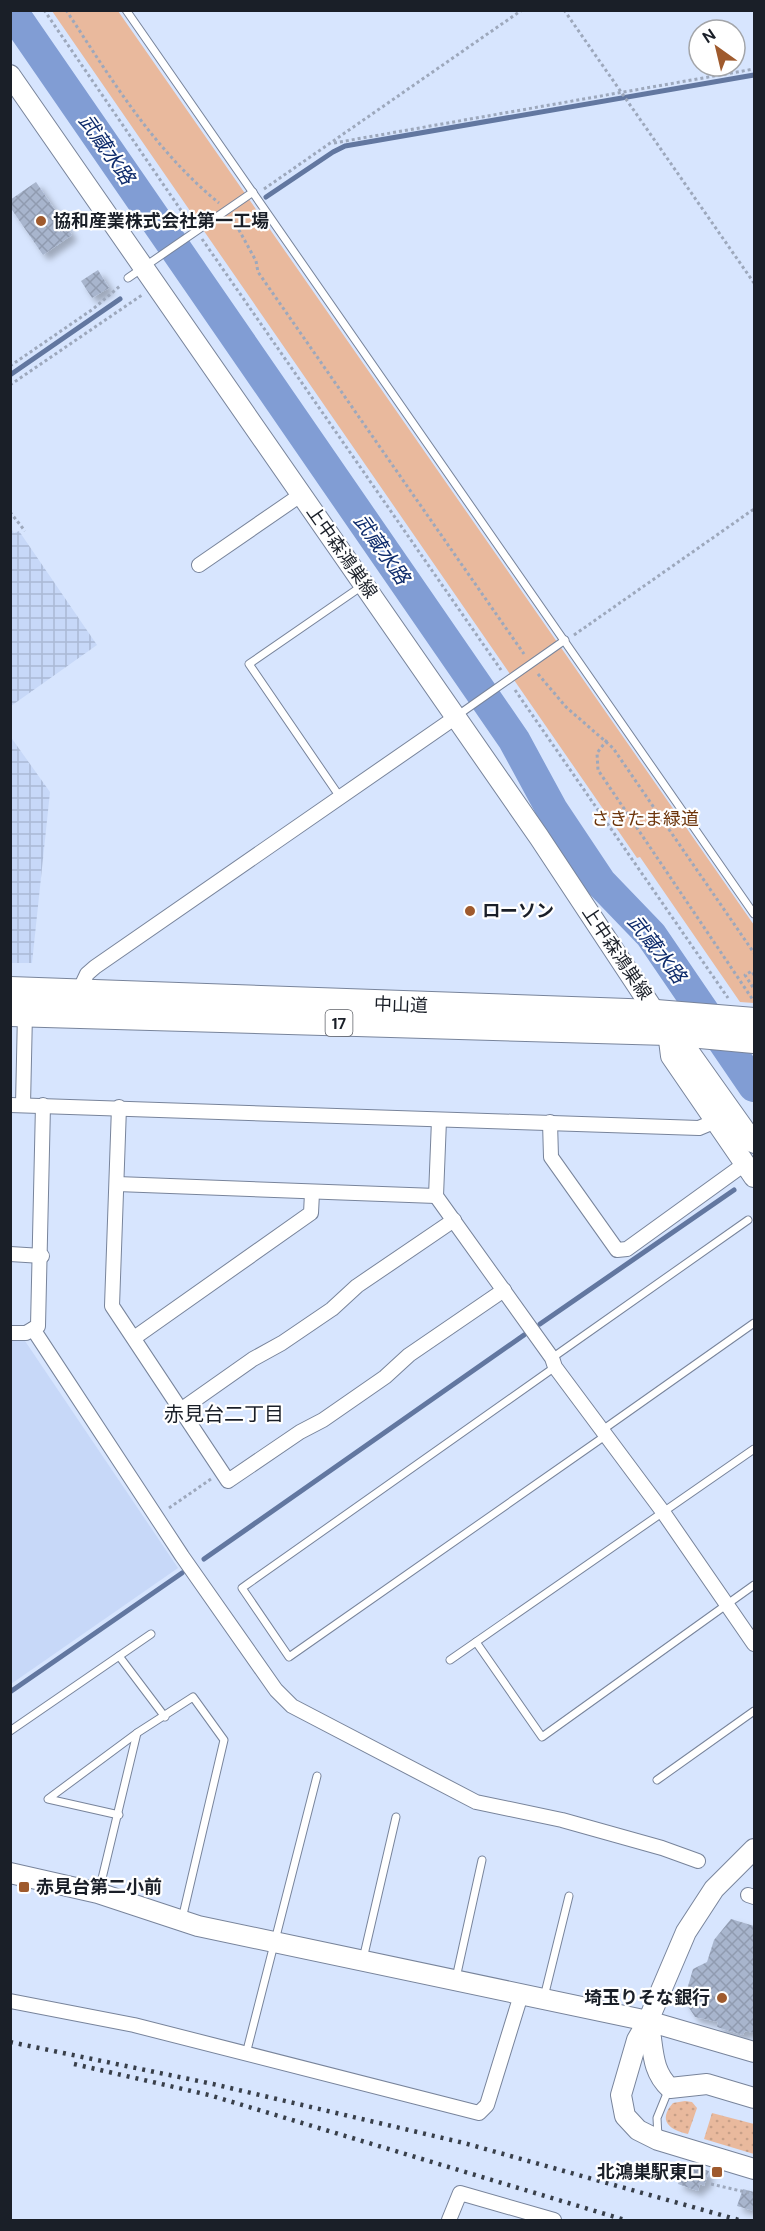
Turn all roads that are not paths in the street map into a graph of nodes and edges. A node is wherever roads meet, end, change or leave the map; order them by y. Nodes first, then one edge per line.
1 (126, 10) edge
2 (10, 75) edge
3 (253, 192) junction
4 (150, 263) junction
5 (128, 278) road end
6 (302, 494) junction
7 (199, 565) dead end
8 (364, 585) junction
9 (565, 640) junction
10 (462, 712) junction
11 (340, 797) junction
12 (754, 914) edge
13 (10, 990) edge
14 (78, 993) junction
15 (18, 1013) edge
16 (746, 1021) edge
17 (674, 1024) junction
18 (17, 1105) edge
19 (43, 1105) junction
20 (119, 1107) junction
21 (724, 1117) junction
22 (439, 1120) junction
23 (550, 1122) junction
24 (754, 1143) edge
25 (750, 1170) edge
26 (117, 1184) junction
27 (312, 1193) junction
28 (436, 1196) junction
29 (454, 1220) junction
30 (748, 1220) dead end
31 (10, 1254) edge
32 (42, 1256) junction
33 (504, 1290) junction
34 (754, 1323) edge
35 (33, 1329) junction
36 (10, 1333) edge
37 (134, 1338) junction
38 (553, 1363) junction
39 (182, 1409) junction
40 (603, 1434) junction
41 (754, 1449) edge
42 (663, 1512) junction
43 (754, 1585) edge
44 (727, 1605) junction
45 (151, 1634) dead end
46 (476, 1642) junction
47 (754, 1644) edge
48 (119, 1656) junction
49 (450, 1660) dead end
50 (754, 1711) edge
51 (165, 1717) junction
52 (10, 1731) edge
53 (137, 1733) junction
54 (317, 1776) dead end
55 (657, 1780) dead end
56 (118, 1815) junction
57 (396, 1816) dead end
58 (754, 1849) edge
59 (482, 1860) dead end
60 (698, 1861) dead end
61 (10, 1873) edge
62 (98, 1893) junction
63 (569, 1896) dead end
64 (181, 1922) junction
65 (274, 1942) junction
66 (363, 1961) junction
67 (455, 1981) junction
68 (521, 1995) junction
69 (544, 2000) junction
70 (10, 2001) edge
71 (648, 2021) junction
72 (754, 2052) edge
73 (246, 2054) junction
74 (670, 2088) junction
75 (754, 2098) edge
76 (658, 2140) junction
77 (754, 2169) edge
78 (449, 2220) edge
79 (554, 2220) edge

1 - 3 lane
2 - 4 street, 上中森鴻巣線
3 - 4 lane
3 - 9 lane
4 - 5 lane
4 - 6 street, 上中森鴻巣線
6 - 7 street
6 - 8 street, 上中森鴻巣線
8 - 10 street, 上中森鴻巣線
8 - 11 lane
9 - 10 lane
9 - 12 lane
10 - 11 street
10 - 17 street, 上中森鴻巣線
11 - 14 street
13 - 14 highway, 中山道 / 17
14 - 17 highway, 中山道 / 17
15 - 17 highway, 中山道 / 17
15 - 18 street
16 - 17 highway, 中山道 / 17
17 - 21 street, 上中森鴻巣線
18 - 19 street
19 - 20 street
19 - 32 street
20 - 22 street
20 - 26 street
21 - 23 street
21 - 24 street
21 - 25 street
22 - 23 street
22 - 28 street
23 - 25 street
26 - 27 street
26 - 37 street
27 - 28 street
27 - 37 street
28 - 29 street
29 - 33 street
29 - 39 street
30 - 38 lane
31 - 32 street
32 - 35 street
33 - 38 street
33 - 39 street
34 - 40 lane
35 - 36 street
35 - 60 street
37 - 39 street
38 - 40 street
38 - 40 lane
40 - 42 street
41 - 42 lane
42 - 44 street
42 - 46 lane
43 - 44 lane
44 - 46 lane
44 - 47 street
45 - 48 lane
46 - 49 lane
48 - 51 lane
48 - 52 lane
50 - 55 lane
51 - 53 lane
51 - 64 lane
53 - 56 lane
53 - 56 lane
54 - 65 lane
56 - 62 lane
57 - 66 lane
58 - 71 street
59 - 67 lane
61 - 62 street
62 - 64 street
63 - 69 lane
64 - 65 street
65 - 66 street
65 - 73 lane
66 - 67 street
67 - 68 street
68 - 69 street
68 - 73 street
69 - 71 street
70 - 73 street
71 - 72 street
71 - 74 street
71 - 76 street
74 - 75 street
74 - 76 lane
76 - 77 street
78 - 79 street

